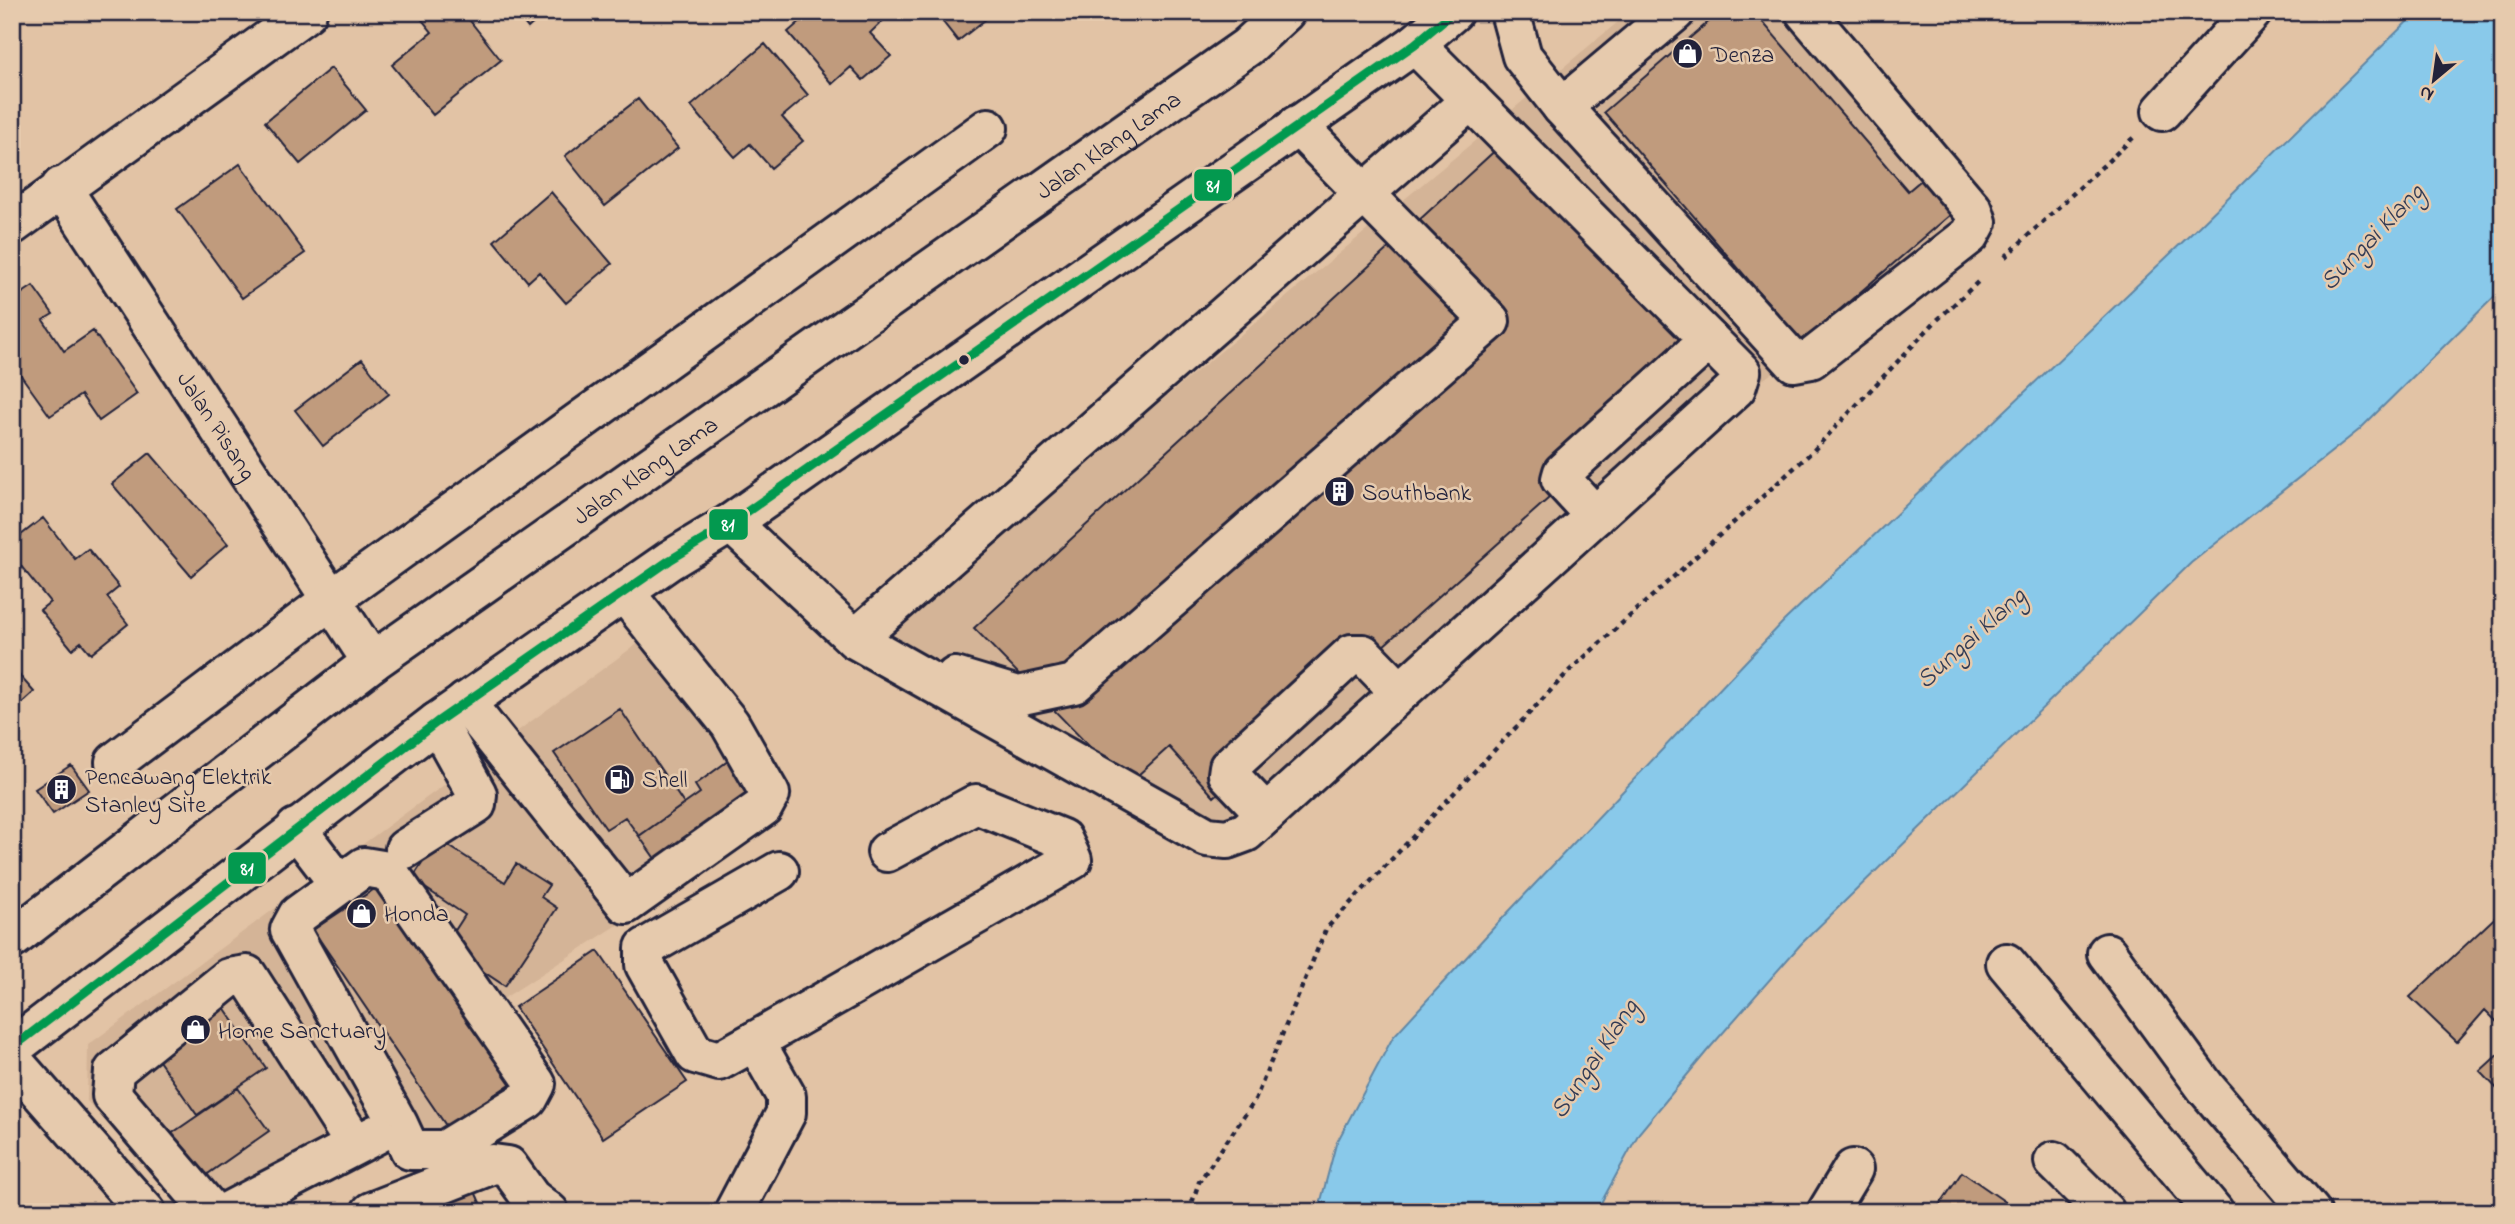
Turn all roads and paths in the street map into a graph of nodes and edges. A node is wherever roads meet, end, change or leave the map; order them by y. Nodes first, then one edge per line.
1 (307, 12) edge
2 (1285, 12) edge
3 (1453, 12) edge
4 (1510, 12) edge
5 (1675, 12) edge
6 (1805, 12) edge
7 (2252, 12) edge
8 (1415, 44) junction
9 (1471, 100) junction
10 (1562, 107) junction
11 (2162, 111) joint
12 (1297, 125) junction
13 (988, 128) dead end
14 (61, 187) junction
15 (1363, 193) junction
16 (12, 225) edge
17 (2003, 258) dead end
18 (1984, 277) dead end
19 (1709, 340) junction
20 (1595, 516) junction
21 (731, 523) junction
22 (624, 592) junction
23 (332, 599) junction
24 (855, 639) junction
25 (372, 662) junction
26 (1401, 692) junction
27 (451, 712) junction
28 (115, 762) dead end
29 (1266, 814) junction
30 (296, 828) junction
31 (405, 849) dead end
32 (887, 852) dead end
33 (779, 871) dead end
34 (339, 884) junction
35 (12, 939) edge
36 (2107, 953) dead end
37 (2006, 963) dead end
38 (755, 1041) junction
39 (12, 1048) edge
40 (12, 1060) edge
41 (404, 1137) junction
42 (355, 1144) junction
43 (2054, 1161) dead end
44 (1853, 1169) dead end
45 (426, 1189) junction
46 (536, 1207) edge
47 (146, 1212) edge
48 (212, 1212) edge
49 (227, 1212) edge
50 (371, 1212) edge
51 (734, 1212) edge
52 (1189, 1212) edge
53 (1827, 1212) edge
54 (2105, 1212) edge
55 (2214, 1212) edge
56 (2311, 1212) edge

1 - 14 main road
2 - 25 main road, Jalan Klang Lama
3 - 8 main road
4 - 10 main road
5 - 10 main road
6 - 10 main road
7 - 11 main road
8 - 9 main road
8 - 12 main road
9 - 15 main road
9 - 19 main road
11 - 17 path
12 - 15 main road
12 - 21 main road
13 - 23 main road
14 - 16 main road
14 - 23 main road, Jalan Pisang
15 - 24 main road
15 - 24 main road
18 - 52 path
19 - 20 main road
19 - 20 main road
20 - 26 main road
21 - 22 main road
21 - 24 main road
22 - 27 main road
22 - 27 main road
23 - 25 main road, Jalan Pisang
23 - 28 main road
24 - 29 main road
25 - 35 main road, Jalan Klang Lama
26 - 29 main road
26 - 29 main road
27 - 30 main road
27 - 31 main road
30 - 34 main road
30 - 39 main road
32 - 38 main road
33 - 38 main road
34 - 41 main road
34 - 41 main road
36 - 56 main road
37 - 55 main road
38 - 51 main road
40 - 47 main road
41 - 42 main road
41 - 45 main road
42 - 48 main road
42 - 49 main road
43 - 54 main road
44 - 53 main road
45 - 46 main road
45 - 50 main road

